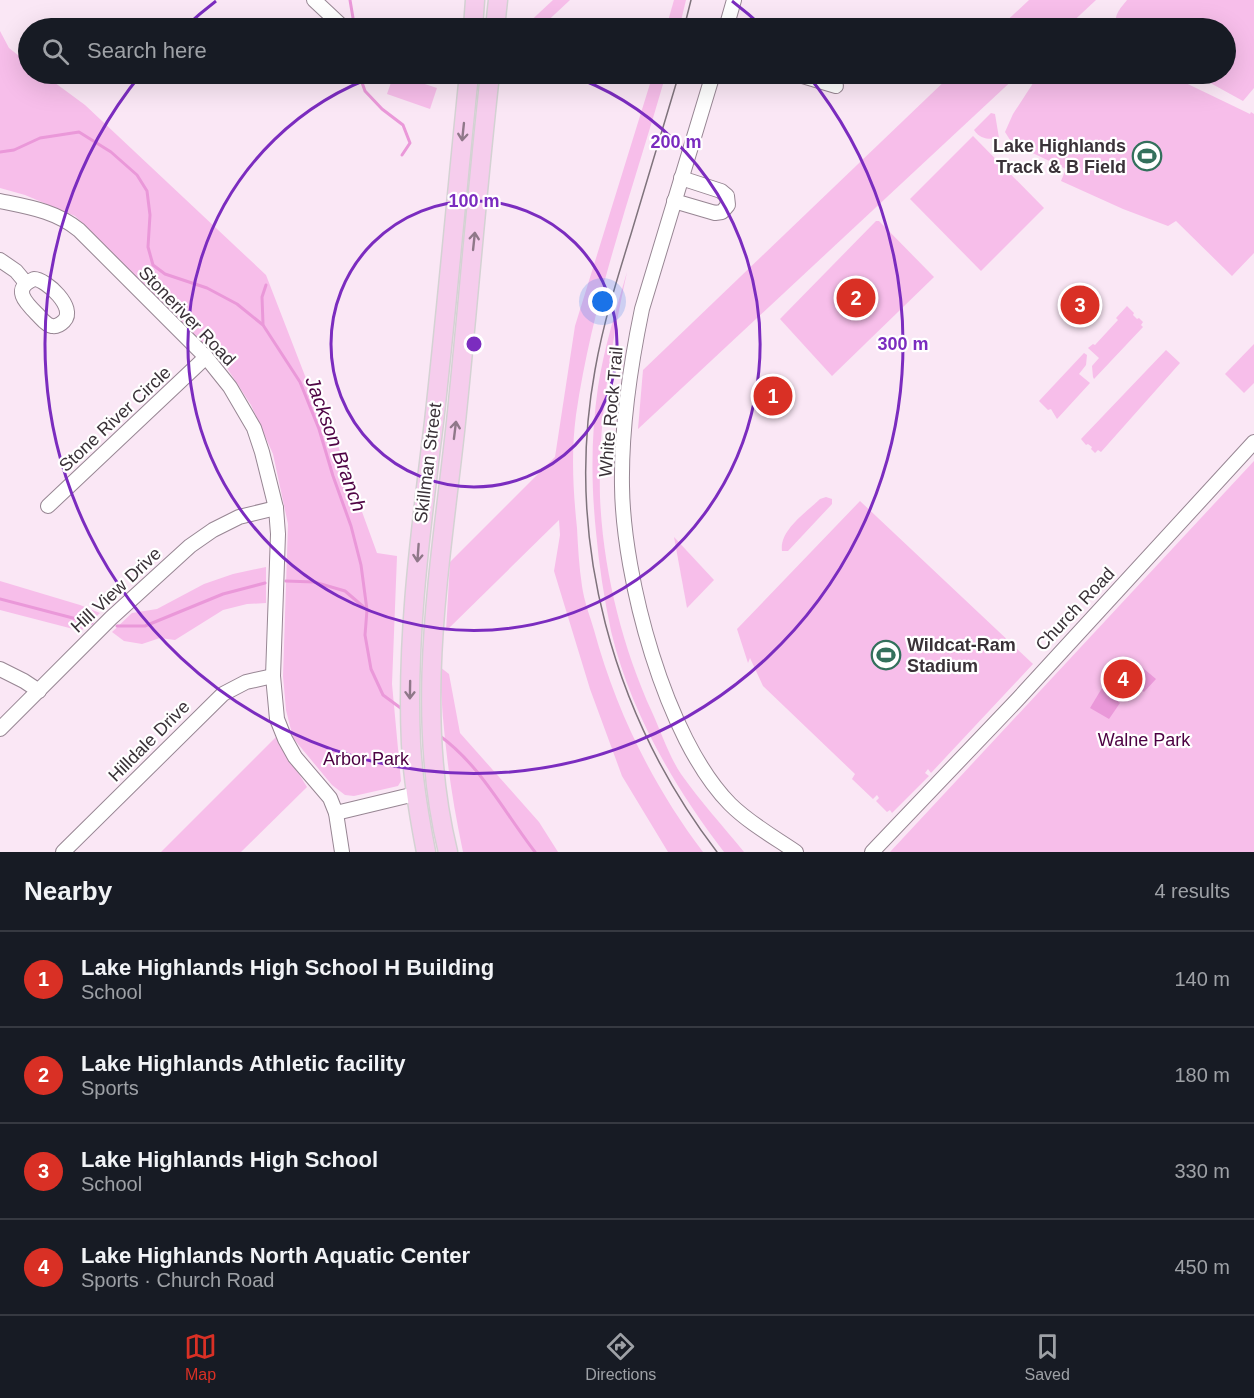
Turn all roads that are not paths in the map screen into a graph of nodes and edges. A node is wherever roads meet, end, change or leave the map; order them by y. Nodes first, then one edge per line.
1 (314, 0) edge
2 (475, 0) edge
3 (498, 0) edge
4 (734, 0) edge
5 (333, 18) edge
6 (474, 18) edge
7 (496, 18) edge
8 (729, 18) edge
9 (466, 84) edge
10 (489, 84) edge
11 (710, 84) edge
12 (829, 84) edge
13 (836, 86) dead end
14 (681, 178) junction
15 (0, 201) edge
16 (674, 201) junction
17 (0, 260) edge
18 (26, 283) dead end
19 (206, 357) junction
20 (1254, 441) edge
21 (426, 481) junction
22 (448, 484) junction
23 (48, 506) dead end
24 (276, 508) junction
25 (0, 669) edge
26 (273, 676) junction
27 (39, 691) junction
28 (0, 729) edge
29 (415, 787) junction
30 (336, 813) junction
31 (447, 848) edge
32 (63, 852) edge
33 (342, 852) edge
34 (426, 852) edge
35 (796, 852) edge
36 (872, 852) edge

1 - 5 street
2 - 6 main road
3 - 7 main road
4 - 8 street
9 -> 21 main road, Skillman Street
22 -> 10 main road, Skillman Street
11 - 14 street, White Rock Trail
12 - 13 street
14 - 16 street, White Rock Trail
14 - 16 street
15 - 19 street, Stoneriver Road
16 - 35 street, White Rock Trail
17 - 18 street
19 - 23 street, Stone River Circle
19 - 24 street, Stoneriver Road
20 - 36 street, Church Road
21 - 22 main road
21 -> 29 main road, Skillman Street
22 - 31 main road, Skillman Street
24 - 26 street, Stoneriver Road
24 - 27 street, Hill View Drive
25 - 27 street
26 - 30 street, Stoneriver Road
26 - 32 street, Hilldale Drive
27 - 28 street, Hill View Drive
29 - 30 street
29 - 31 main road
29 - 34 main road, Skillman Street
30 - 33 street

